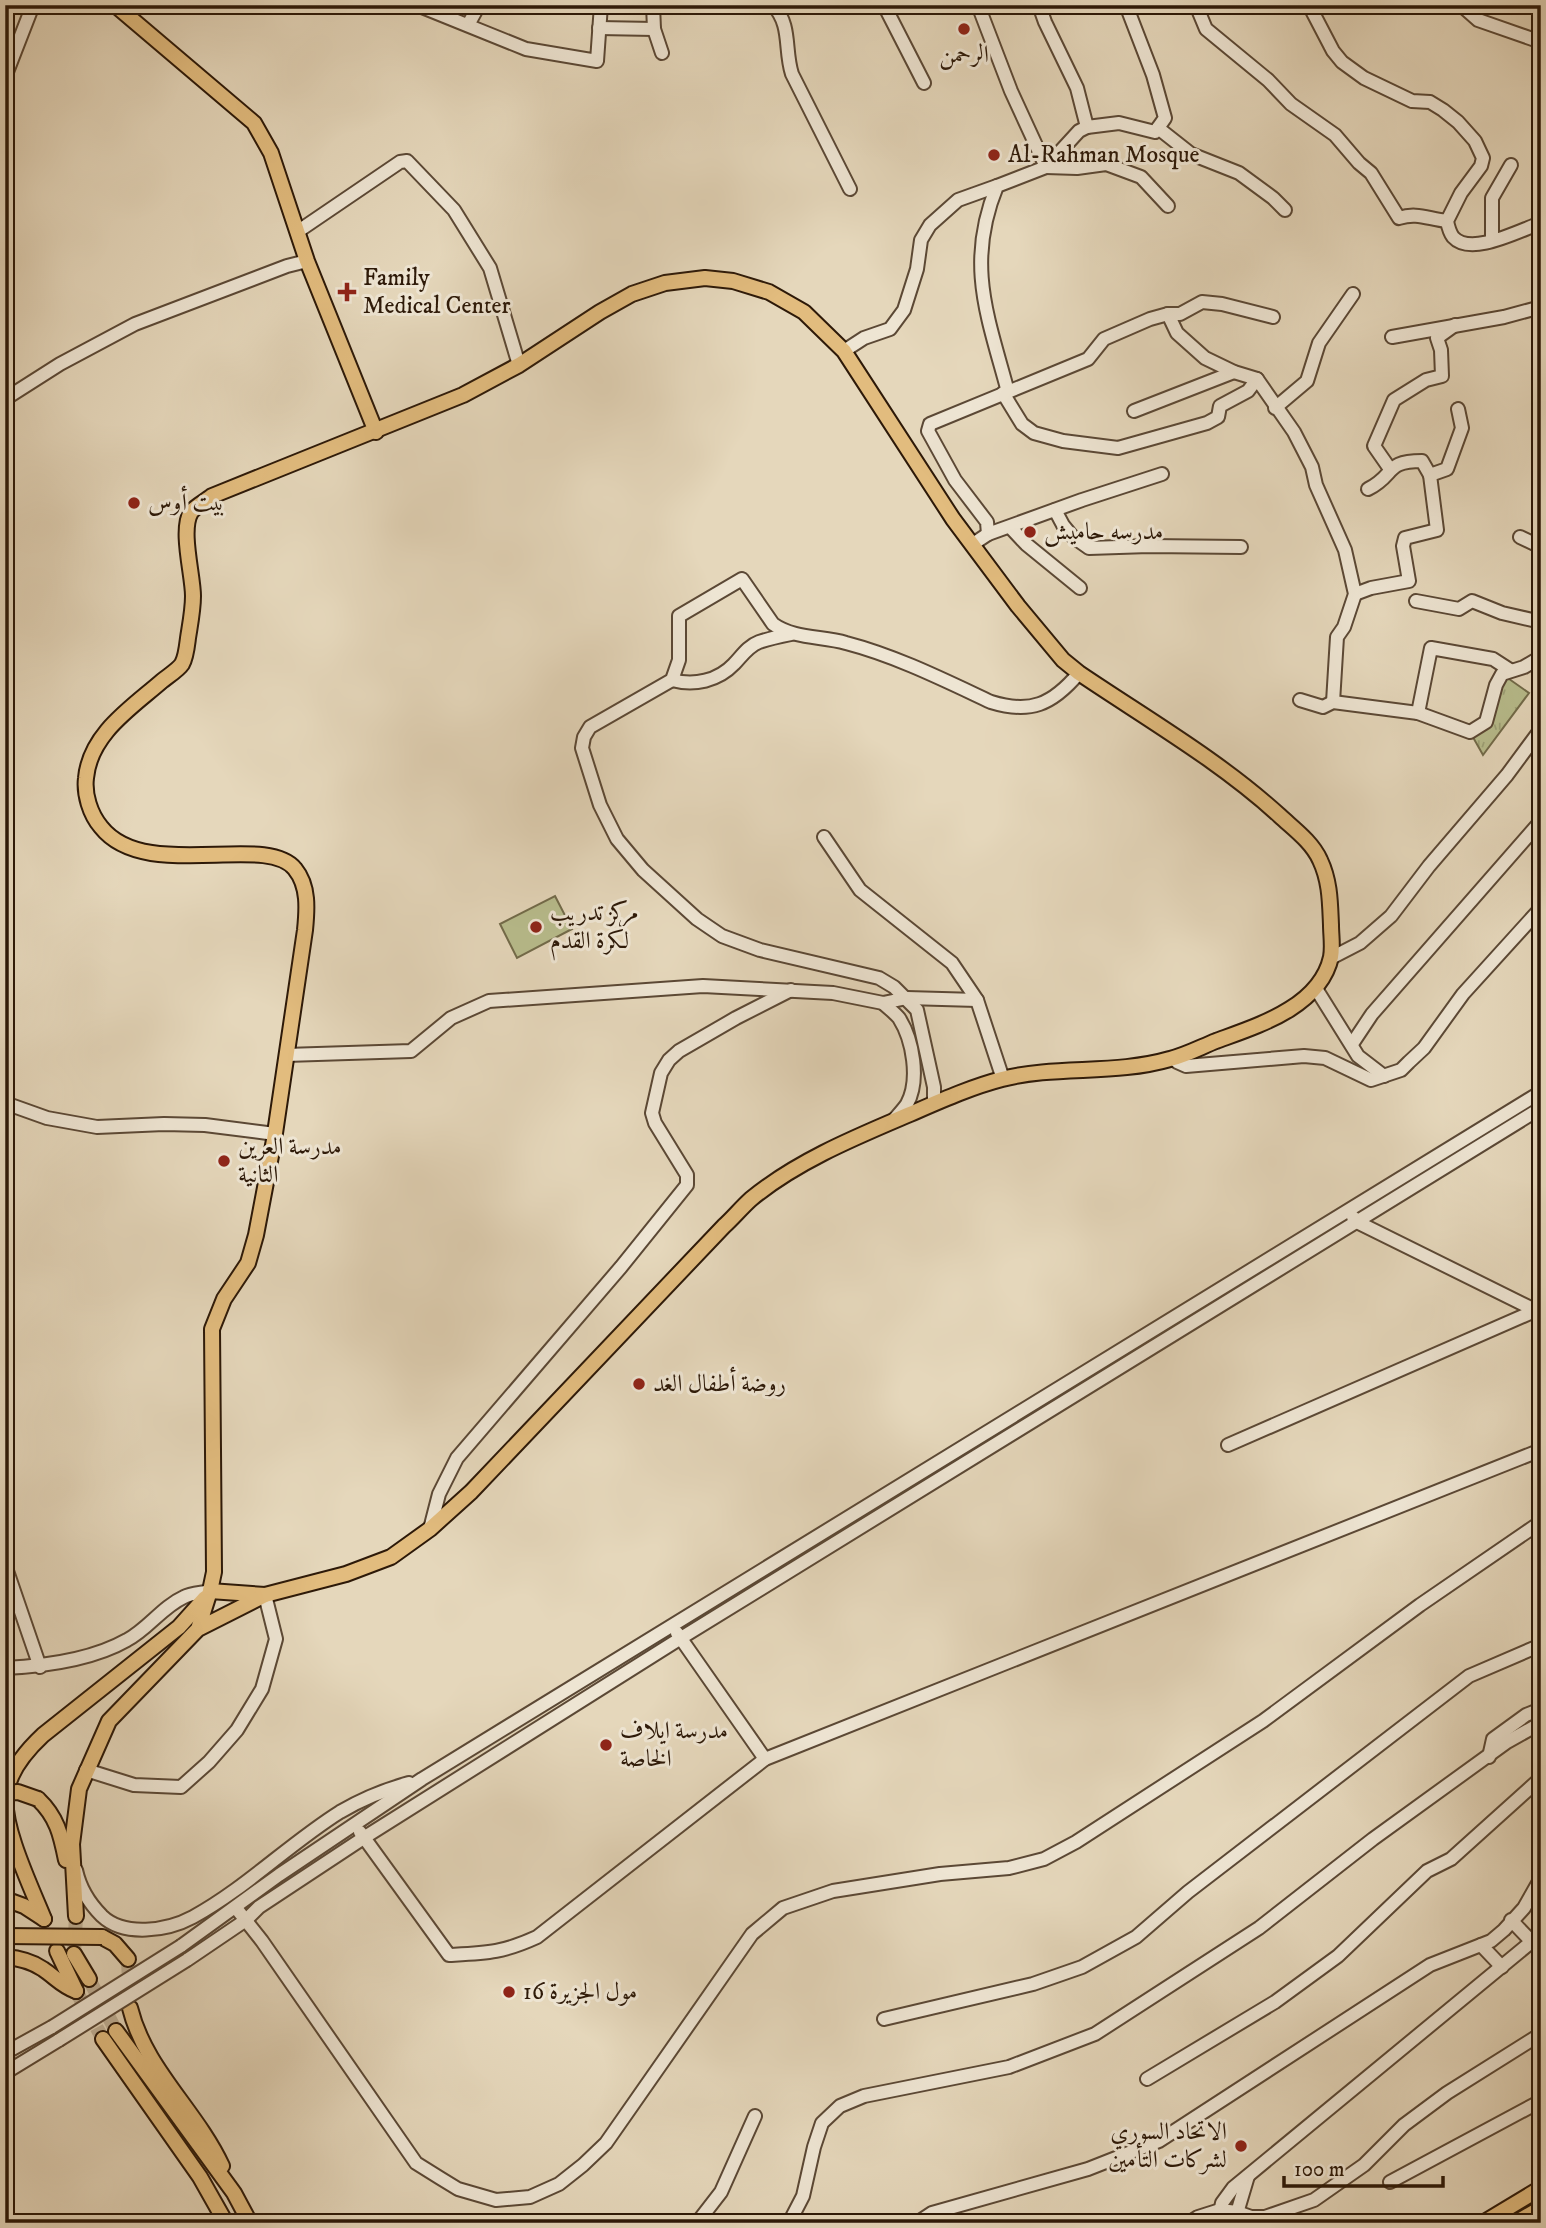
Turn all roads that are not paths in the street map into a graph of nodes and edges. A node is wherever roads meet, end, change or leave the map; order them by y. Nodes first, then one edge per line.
1 (33, 5) edge
2 (115, 5) edge
3 (417, 5) edge
4 (479, 5) edge
5 (601, 5) edge
6 (653, 5) edge
7 (705, 5) edge
8 (713, 5) edge
9 (773, 5) edge
10 (884, 5) edge
11 (978, 5) edge
12 (1039, 5) edge
13 (1126, 5) edge
14 (1196, 5) edge
15 (1308, 5) edge
16 (1461, 5) edge
17 (468, 25) junction
18 (599, 28) junction
19 (654, 29) junction
20 (1541, 42) edge
21 (662, 53) dead end
22 (5, 77) edge
23 (924, 83) dead end
24 (1087, 127) junction
25 (1158, 128) junction
26 (1511, 164) dead end
27 (1046, 167) junction
28 (997, 186) junction
29 (850, 189) dead end
30 (1168, 206) dead end
31 (1285, 210) dead end
32 (1447, 221) junction
33 (1541, 223) edge
34 (296, 232) junction
35 (1492, 240) junction
36 (307, 261) junction
37 (1353, 294) dead end
38 (1541, 307) edge
39 (1168, 314) junction
40 (1273, 317) dead end
41 (1455, 325) junction
42 (1392, 337) dead end
43 (844, 351) junction
44 (519, 365) junction
45 (1234, 373) junction
46 (1257, 379) junction
47 (1006, 393) junction
48 (5, 399) edge
49 (1275, 408) junction
50 (1458, 409) dead end
51 (1134, 411) dead end
52 (376, 432) junction
53 (1390, 469) junction
54 (1162, 474) dead end
55 (1430, 475) junction
56 (1368, 489) dead end
57 (1055, 510) junction
58 (1010, 527) junction
59 (988, 534) junction
60 (1520, 537) dead end
61 (973, 544) junction
62 (1241, 547) dead end
63 (1541, 547) edge
64 (1080, 588) dead end
65 (1355, 594) junction
66 (1416, 601) dead end
67 (1541, 622) edge
68 (791, 634) junction
69 (1541, 657) edge
70 (1510, 670) junction
71 (1079, 674) junction
72 (673, 680) junction
73 (1300, 700) dead end
74 (1333, 702) junction
75 (1418, 713) junction
76 (1541, 729) edge
77 (1541, 821) edge
78 (824, 837) dead end
79 (1541, 908) edge
80 (1331, 958) junction
81 (1315, 987) junction
82 (791, 990) junction
83 (907, 998) junction
84 (977, 1000) junction
85 (883, 1003) junction
86 (1352, 1044) junction
87 (286, 1055) junction
88 (1174, 1058) junction
89 (1384, 1076) junction
90 (1003, 1079) junction
91 (1541, 1092) edge
92 (5, 1103) edge
93 (934, 1104) junction
94 (1541, 1108) edge
95 (893, 1121) junction
96 (275, 1134) junction
97 (1348, 1212) junction
98 (1357, 1222) junction
99 (1539, 1312) edge
100 (1228, 1445) dead end
101 (1541, 1450) edge
102 (1541, 1522) edge
103 (430, 1529) junction
104 (5, 1564) edge
105 (210, 1591) junction
106 (265, 1595) junction
107 (673, 1627) junction
108 (198, 1629) junction
109 (681, 1639) junction
110 (1541, 1645) edge
111 (40, 1667) junction
112 (5, 1668) edge
113 (1541, 1709) edge
114 (1541, 1723) edge
115 (1489, 1757) junction
116 (765, 1759) junction
117 (86, 1770) junction
118 (422, 1779) junction
119 (1541, 1779) edge
120 (5, 1793) edge
121 (352, 1825) junction
122 (365, 1837) junction
123 (72, 1844) junction
124 (1541, 1878) edge
125 (5, 1899) edge
126 (236, 1908) junction
127 (246, 1920) junction
128 (1511, 1920) junction
129 (5, 1936) edge
130 (1536, 1937) edge
131 (1481, 1945) junction
132 (57, 1951) tunnel mouth
133 (74, 1954) tunnel mouth
134 (5, 1957) edge
135 (128, 1959) dead end
136 (1502, 1966) junction
137 (89, 1979) tunnel mouth
138 (130, 2008) tunnel mouth
139 (884, 2019) dead end
140 (117, 2031) tunnel mouth
141 (1541, 2034) edge
142 (103, 2039) tunnel mouth
143 (5, 2053) edge
144 (5, 2073) edge
145 (1147, 2079) dead end
146 (1541, 2101) edge
147 (755, 2116) dead end
148 (1247, 2181) junction
149 (1390, 2182) dead end
150 (1541, 2188) edge
151 (234, 2193) junction
152 (1227, 2194) junction
153 (1541, 2208) edge
154 (1219, 2216) edge
155 (1236, 2217) edge
156 (1262, 2217) junction
157 (1194, 2220) edge
158 (226, 2223) edge
159 (250, 2223) edge
160 (697, 2223) edge
161 (789, 2223) edge
162 (917, 2223) edge
163 (1483, 2223) edge
164 (1515, 2223) edge

1 - 22 street
2 - 34 main road
3 - 17 street
4 - 17 street
5 - 18 street
6 - 19 street
7 - 8 street
9 - 29 street
10 - 23 street
11 - 27 street
12 - 24 street
13 - 25 street
14 - 32 street
15 - 32 street
16 - 20 street
17 - 18 street
18 - 19 street
19 - 21 street
24 - 25 street
24 - 27 street
25 - 31 street
26 - 35 street
27 - 28 street
27 - 30 street
28 - 43 street
28 - 47 street
32 - 35 street
33 - 35 street
34 - 36 main road
34 - 44 street
36 - 48 street
36 - 52 main road
37 - 49 street
38 - 41 street
39 - 40 street
39 - 45 street
39 - 47 street
41 - 42 street
41 - 53 street
43 - 44 main road
43 - 61 main road
44 - 52 main road
45 - 46 street
45 - 51 street
46 - 47 street
46 - 49 street
47 - 59 street
49 - 65 street
50 - 55 street
52 - 87 main road
53 - 55 street
53 - 56 street
54 - 57 street
55 - 65 street
57 - 58 street
57 - 62 street
58 - 59 street
58 - 64 street
59 - 61 street
60 - 63 street
61 - 71 main road
65 - 74 street
66 - 67 street
68 - 71 street
68 - 72 street
68 - 72 street
69 - 70 street
70 - 75 street
70 - 75 street
71 - 80 main road
72 - 83 street
73 - 74 street
74 - 75 street
76 - 80 street
77 - 86 street
78 - 84 street
79 - 89 street
80 - 81 main road
81 - 86 street
81 - 88 main road
82 - 85 street
82 - 87 street
82 - 103 street
83 - 84 street
83 - 85 street
83 - 93 street
84 - 90 street
85 - 95 street
86 - 89 street
87 - 96 main road
88 - 89 street
88 - 90 main road
90 - 93 main road
91 - 97 street
92 - 96 street
93 - 95 main road
94 - 98 street
95 - 103 main road
96 - 105 main road
97 - 98 street
97 - 107 street
98 - 99 street
98 - 109 street
99 - 100 street
101 - 116 street
102 - 127 street
103 - 106 main road
104 - 111 street
105 - 106 main road
105 - 108 main road
105 - 111 street
105 - 125 main road
106 - 108 main road
106 - 117 street
107 - 109 street
107 - 118 street
108 - 117 main road
109 - 116 street
109 - 122 street
110 - 139 street
111 - 112 street
113 - 115 street
114 - 115 street
115 - 161 street
116 - 122 street
117 - 123 main road
118 - 121 street
118 - 123 street
119 - 145 street
120 - 123 main road, bridge
121 - 122 street
121 - 126 street
122 - 127 street
124 - 128 street
126 - 127 street
126 - 143 street, bridge
127 - 144 street, bridge
128 - 130 street
128 - 131 street
129 - 135 main road, bridge
130 - 136 street
131 - 136 street
131 - 162 street
132 - 134 main road
133 - 137 main road
136 - 148 street
138 - 151 main road
140 - 151 main road
141 - 156 street
142 - 158 main road
146 - 149 street
147 - 160 street
148 - 152 street
148 - 155 street
148 - 156 street
150 - 163 main road
151 - 159 main road
152 - 154 street
152 - 157 street
153 - 164 main road
154 - 155 street
154 - 157 street
155 - 156 street

